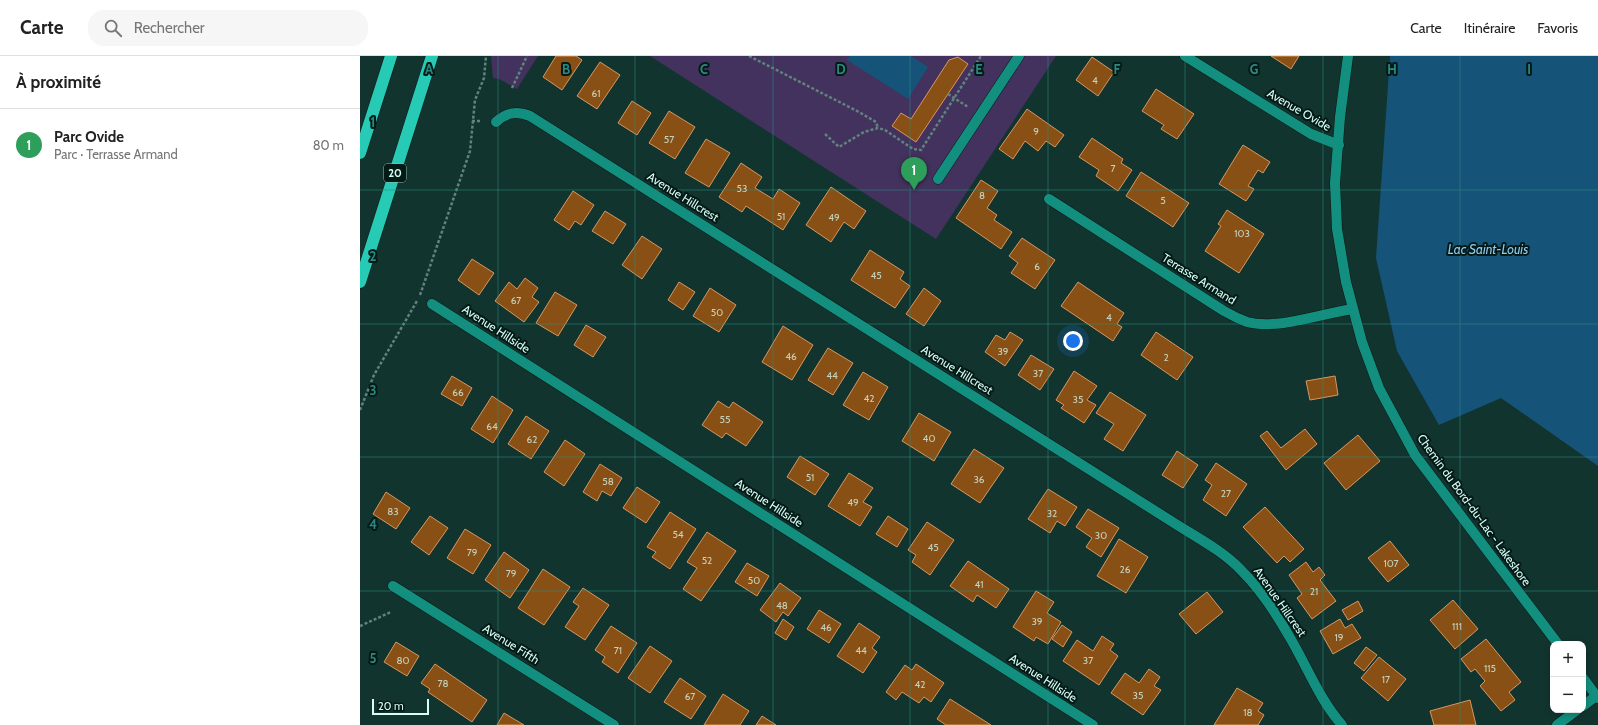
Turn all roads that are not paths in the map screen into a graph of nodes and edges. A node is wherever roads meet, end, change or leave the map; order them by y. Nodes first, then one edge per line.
1 (391, 56) edge
2 (432, 56) edge
3 (1019, 56) edge
4 (1185, 56) edge
5 (1348, 56) edge
6 (496, 122) dead end
7 (1339, 144) junction
8 (360, 154) edge
9 (938, 179) dead end
10 (1049, 199) dead end
11 (360, 282) edge
12 (432, 304) dead end
13 (1352, 309) junction
14 (394, 586) dead end
15 (1556, 641) edge
16 (1586, 682) edge
17 (1597, 697) edge
18 (1586, 704) edge
19 (1573, 713) edge
20 (614, 725) edge
21 (1093, 725) edge
22 (1342, 725) edge
23 (1557, 725) edge

1 - 8 highway
2 - 11 highway, 20
3 - 9 street
4 - 7 street, Avenue Ovide
5 - 7 street, Chemin du Bord-du-Lac - Lakeshore
6 - 22 street, Avenue Hillcrest
7 - 13 street, Chemin du Bord-du-Lac - Lakeshore
10 - 13 street, Terrasse Armand
12 - 21 street, Avenue Hillside
13 - 15 street, Chemin du Bord-du-Lac - Lakeshore
14 - 20 street, Avenue Fifth
16 - 17 street
17 - 18 street
19 - 23 street

